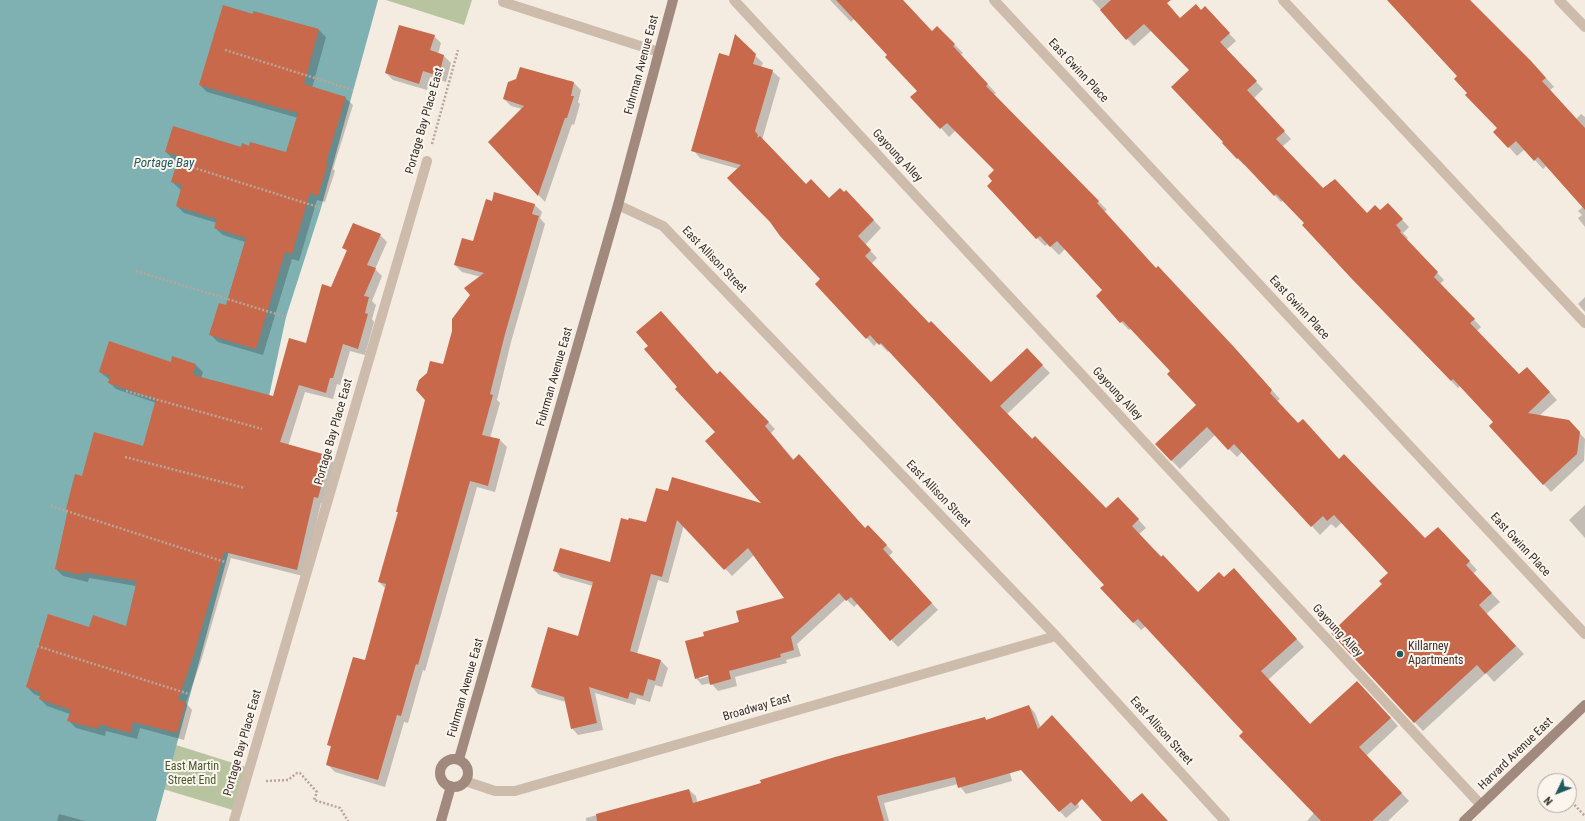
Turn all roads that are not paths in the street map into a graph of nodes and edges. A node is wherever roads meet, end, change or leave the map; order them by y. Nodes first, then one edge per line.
1 (673, 0) edge
2 (734, 0) edge
3 (994, 0) edge
4 (1283, 0) edge
5 (1559, 0) edge
6 (503, 2) dead end
7 (1585, 27) edge
8 (659, 52) junction
9 (427, 160) road end
10 (618, 205) junction
11 (1585, 323) edge
12 (1585, 634) edge
13 (1056, 636) junction
14 (1585, 705) edge
15 (459, 759) junction
16 (465, 782) junction
17 (451, 786) junction
18 (1481, 805) junction
19 (234, 821) edge
20 (441, 821) edge
21 (1225, 821) edge
22 (1464, 821) edge

1 - 8 street, Fuhrman Avenue East
2 - 18 street, Gayoung Alley
3 - 12 street, East Gwinn Place
4 - 11 street
5 - 7 street
6 - 8 street
8 - 10 street, Fuhrman Avenue East
9 - 19 street, Portage Bay Place East
10 - 13 street, East Allison Street
10 - 15 street, Fuhrman Avenue East
13 - 16 street, Broadway East
13 - 21 street, East Allison Street
14 - 18 street, Harvard Avenue East
15 - 16 street
15 - 17 street
16 - 17 street
17 - 20 street
18 - 22 street, Harvard Avenue East

